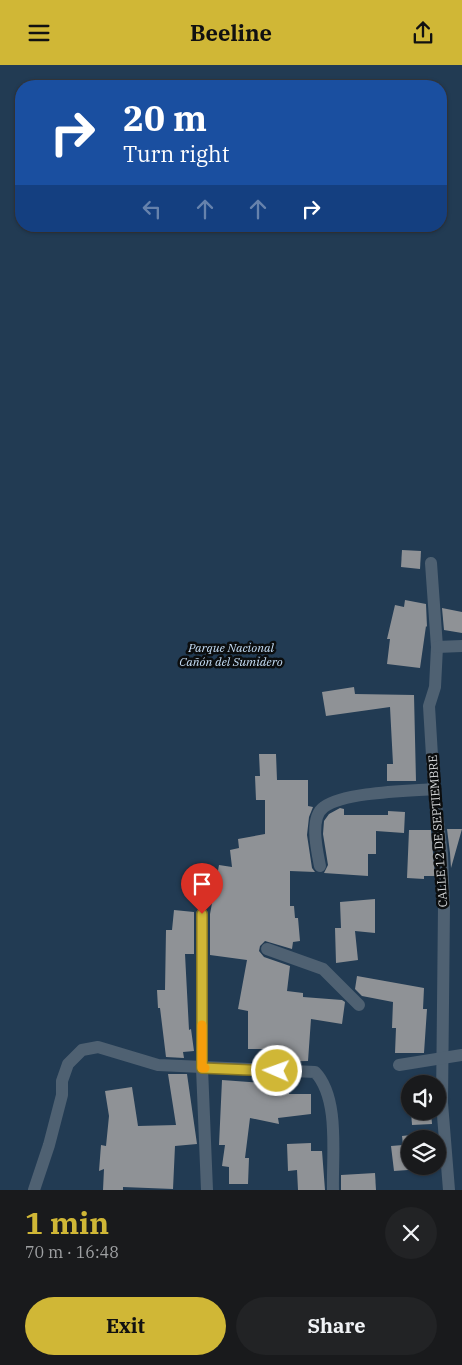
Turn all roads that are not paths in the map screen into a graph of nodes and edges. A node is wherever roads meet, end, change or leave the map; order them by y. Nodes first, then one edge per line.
1 (431, 563) dead end
2 (462, 646) edge
3 (437, 647) junction
4 (434, 789) junction
5 (320, 866) dead end
6 (202, 914) dead end
7 (267, 949) dead end
8 (359, 1005) dead end
9 (462, 1055) edge
10 (442, 1058) junction
11 (399, 1065) dead end
12 (202, 1068) junction
13 (34, 1190) edge
14 (207, 1190) edge
15 (333, 1190) edge
16 (449, 1190) edge

1 - 3 street, CALLE 12 DE SEPTIEMBRE
2 - 3 street
3 - 4 street, CALLE 12 DE SEPTIEMBRE
4 - 5 street
4 - 10 street, CALLE 12 DE SEPTIEMBRE
6 - 12 street
7 - 8 street
9 - 10 street
10 - 11 street
10 - 16 street, CALLE 12 DE SEPTIEMBRE
12 - 13 street
12 - 14 street
12 - 15 street

